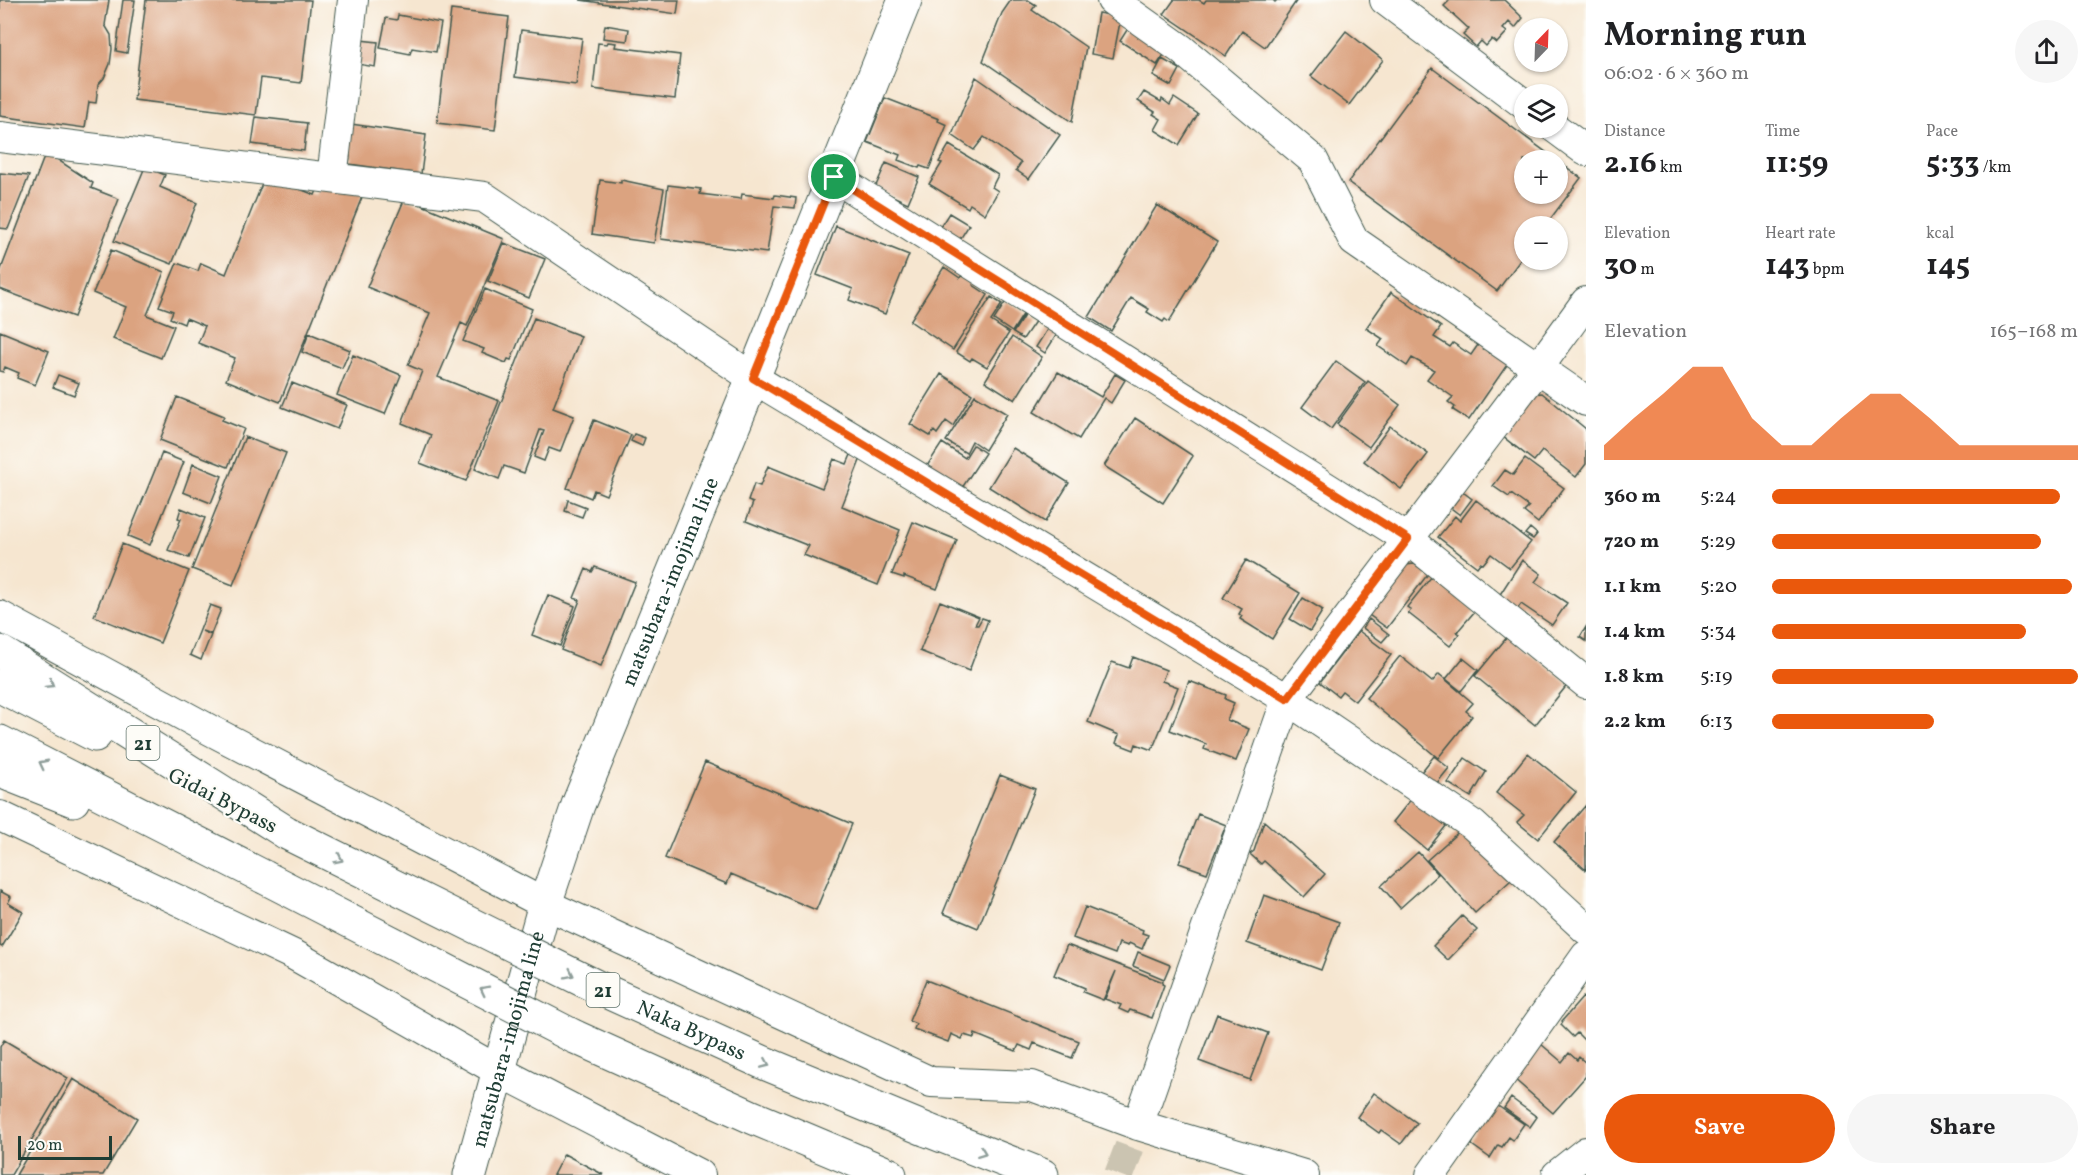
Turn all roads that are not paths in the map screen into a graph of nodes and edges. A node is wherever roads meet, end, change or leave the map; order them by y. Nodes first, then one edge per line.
1 (353, 0) edge
2 (905, 0) edge
3 (1112, 0) edge
4 (1384, 0) edge
5 (1514, 97) edge
6 (0, 137) edge
7 (1568, 138) edge
8 (1586, 151) edge
9 (834, 177) junction
10 (332, 178) junction
11 (1586, 302) edge
12 (1538, 368) junction
13 (753, 378) junction
14 (1586, 401) edge
15 (1408, 539) junction
16 (0, 615) edge
17 (0, 652) edge
18 (1586, 683) edge
19 (0, 686) edge
20 (1287, 699) junction
21 (0, 742) edge
22 (0, 771) edge
23 (0, 816) edge
24 (287, 833) junction
25 (264, 877) junction
26 (545, 904) junction
27 (1586, 929) edge
28 (1586, 956) edge
29 (573, 1036) junction
30 (499, 1071) junction
31 (1137, 1125) junction
32 (1586, 1152) edge
33 (470, 1175) edge
34 (700, 1175) edge
35 (836, 1175) edge
36 (890, 1175) edge
37 (1042, 1175) edge
38 (1304, 1175) edge
39 (1431, 1175) edge
40 (1557, 1175) edge

1 - 10 street
2 - 9 main road, matsubara-imojima line
3 - 12 street
4 - 5 street
6 - 10 street
7 - 8 street
9 - 13 main road, matsubara-imojima line
9 - 15 street
10 - 13 street
11 - 12 street
12 - 14 street
12 - 15 street
13 - 20 street
13 - 26 main road, matsubara-imojima line
15 - 18 street
15 - 20 street
16 - 26 street
17 -> 24 main road, 21
19 - 24 main road, Gidai Bypass / 21
20 - 27 street
20 - 31 street
25 -> 21 main road
22 - 25 main road
23 - 30 street
24 -> 37 main road, Naka Bypass / 21, bridge
29 -> 25 main road, bridge
26 - 30 main road, matsubara-imojima line
26 - 31 street
28 - 39 street
29 - 35 main road
29 - 36 main road
30 - 33 main road, matsubara-imojima line
30 - 34 street
31 - 38 street
32 - 40 street

